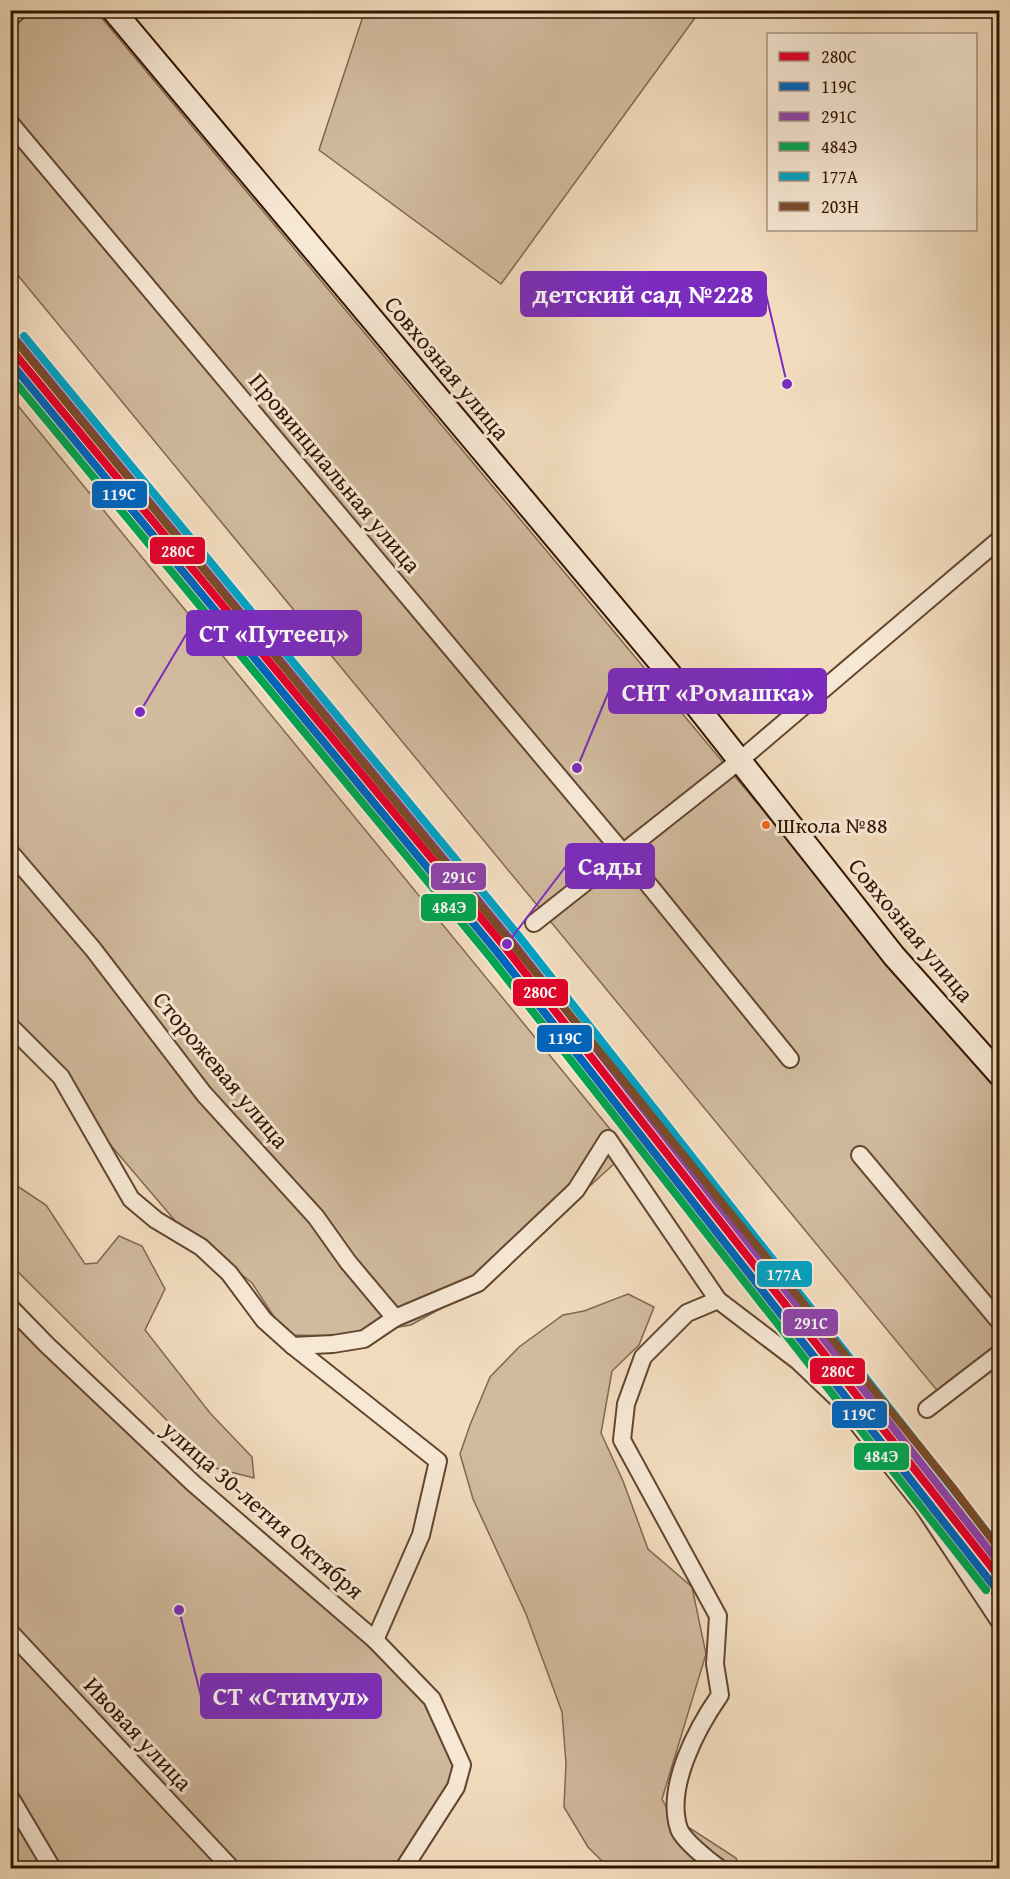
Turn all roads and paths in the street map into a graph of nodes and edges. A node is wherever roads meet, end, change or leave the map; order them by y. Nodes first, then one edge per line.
1 (19, 10) edge
2 (113, 10) edge
3 (10, 18) edge
4 (10, 123) edge
5 (999, 539) edge
6 (739, 761) junction
7 (623, 853) junction
8 (12, 858) edge
9 (534, 923) dead end
10 (10, 1026) edge
11 (790, 1059) dead end
12 (999, 1075) edge
13 (860, 1155) dead end
14 (718, 1300) junction
15 (10, 1307) edge
16 (395, 1318) junction
17 (999, 1322) edge
18 (293, 1346) junction
19 (999, 1353) edge
20 (927, 1409) dead end
21 (999, 1622) edge
22 (10, 1632) edge
23 (375, 1641) junction
24 (10, 1797) edge
25 (52, 1869) edge
26 (231, 1869) edge
27 (404, 1869) edge
28 (719, 1869) edge

1 - 3 street
2 - 6 street, Совхозная улица
4 - 7 street, Провинциальная улица
5 - 6 street
6 - 7 street
6 - 12 street, Совхозная улица
7 - 9 street
7 - 11 street, Провинциальная улица
8 - 16 street, Сторожевая улица
10 - 18 street
13 - 17 street
14 - 16 street
14 - 21 street
14 - 28 street
15 - 23 street, улица 30-летия Октября
16 - 18 street
18 - 23 street
19 - 20 street
22 - 26 street, Ивовая улица
23 - 27 street, улица 30-летия Октября
24 - 25 street

